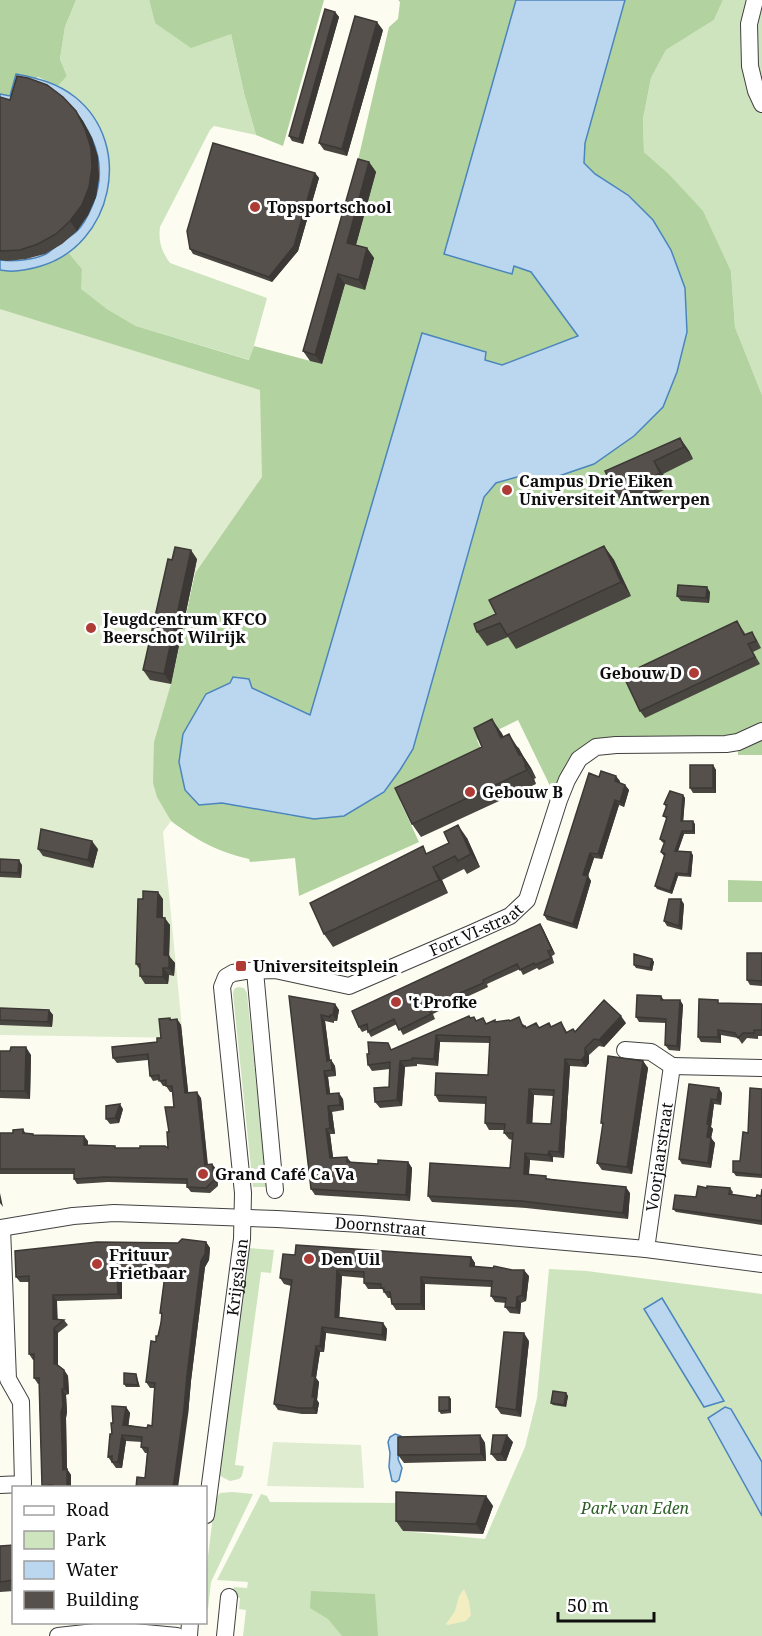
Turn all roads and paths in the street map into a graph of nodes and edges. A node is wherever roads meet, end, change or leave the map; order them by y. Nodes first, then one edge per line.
1 (755, 0) edge
2 (762, 104) edge
3 (762, 731) edge
4 (255, 970) junction
5 (228, 1038) joint
6 (625, 1050) dead end
7 (672, 1066) junction
8 (762, 1068) edge
9 (274, 1191) dead end
10 (243, 1218) junction
11 (1, 1228) edge
12 (646, 1249) junction
13 (762, 1264) edge
14 (8, 1378) junction
15 (0, 1394) edge
16 (0, 1485) edge
17 (207, 1507) edge
18 (229, 1597) dead end
19 (58, 1636) edge
20 (177, 1636) edge
21 (225, 1636) edge

1 - 2 street
3 - 4 street, Fort VI-straat
4 - 5 street, Fort VI-straat
4 - 9 street
5 - 10 street, Krijgslaan
6 - 7 street
7 - 8 street
7 - 12 street, Voorjaarstraat
10 - 11 street, Doornstraat
10 - 12 street, Doornstraat
10 - 17 street, Krijgslaan
11 - 14 street
12 - 13 street, Doornstraat
14 - 15 street
14 - 16 street
18 - 21 street
19 - 20 street

